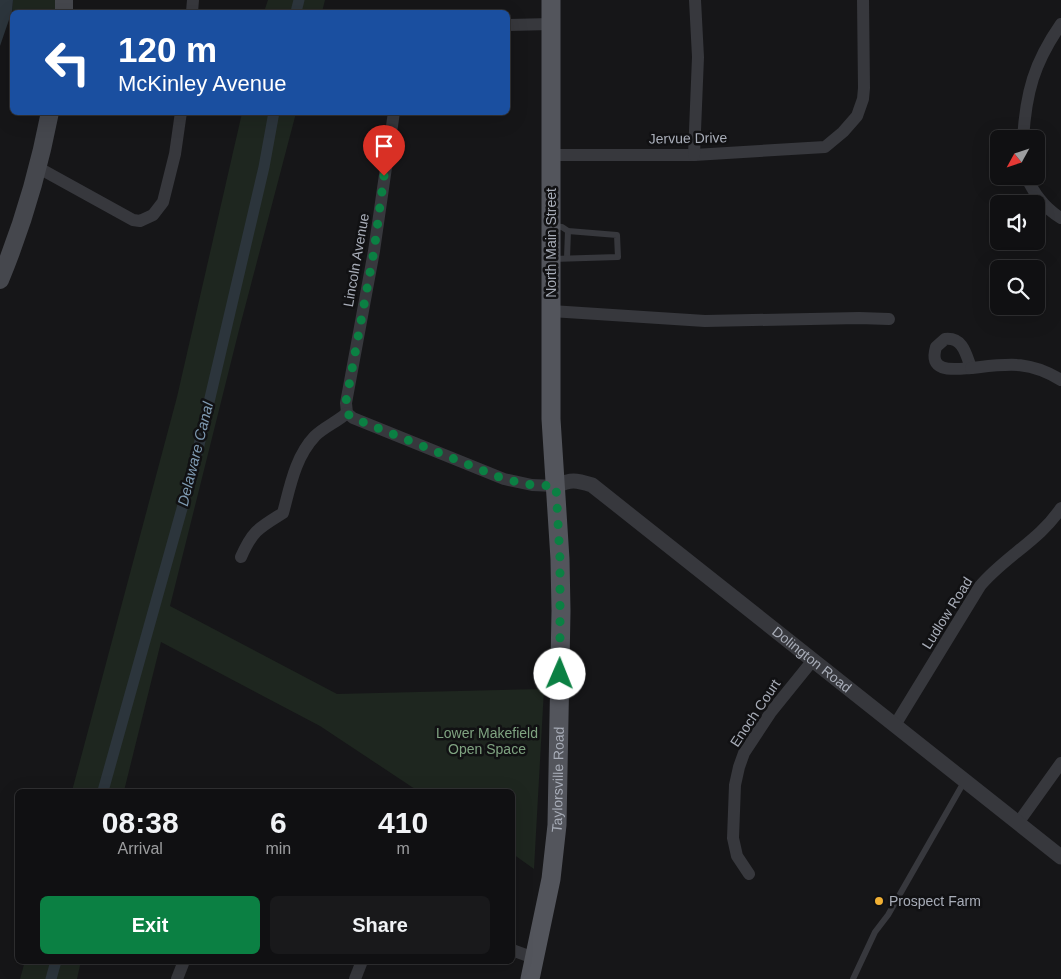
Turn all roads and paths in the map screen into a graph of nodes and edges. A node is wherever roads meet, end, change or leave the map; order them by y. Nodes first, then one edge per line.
1 (551, 0) edge
2 (696, 0) edge
3 (863, 0) edge
4 (551, 24) junction
5 (1061, 24) edge
6 (510, 25) edge
7 (49, 115) edge
8 (181, 115) edge
9 (394, 115) edge
10 (1024, 130) edge
11 (694, 155) junction
12 (551, 156) junction
13 (37, 167) junction
14 (1031, 185) edge
15 (1061, 218) edge
16 (560, 229) junction
17 (559, 259) junction
18 (0, 280) edge
19 (551, 311) junction
20 (889, 320) dead end
21 (971, 368) dead end
22 (1061, 380) edge
23 (345, 415) junction
24 (556, 486) junction
25 (1061, 508) edge
26 (241, 557) dead end
27 (813, 660) junction
28 (896, 725) junction
29 (1061, 763) edge
30 (965, 781) junction
31 (1018, 823) junction
32 (1061, 857) edge
33 (749, 874) dead end
34 (515, 951) edge
35 (534, 958) junction
36 (183, 964) edge
37 (361, 964) edge
38 (177, 979) edge
39 (355, 979) edge
40 (530, 979) edge
41 (853, 979) edge

1 - 4 main road, North Main Street
2 - 11 street
3 - 11 street, Jervue Drive
4 - 6 street
4 - 12 main road, North Main Street
5 - 10 street
7 - 13 main road
8 - 13 street
9 - 23 street, Lincoln Avenue
11 - 12 street, Jervue Drive
12 - 16 main road, North Main Street
13 - 18 main road
14 - 15 street
16 - 17 main road, North Main Street
16 - 17 lane
17 - 19 main road, North Main Street
19 - 20 street
19 - 24 main road, North Main Street
21 - 22 street
23 - 24 street
23 - 26 street
24 - 27 street, Dolington Road
24 - 35 main road, Taylorsville Road
25 - 28 street, Ludlow Road
27 - 28 street, Dolington Road
27 - 33 street, Enoch Court
28 - 30 street, Dolington Road
29 - 31 street
30 - 31 street, Dolington Road
30 - 41 lane
31 - 32 street, Dolington Road
34 - 35 street
35 - 40 main road, Taylorsville Road
36 - 38 street
37 - 39 street

